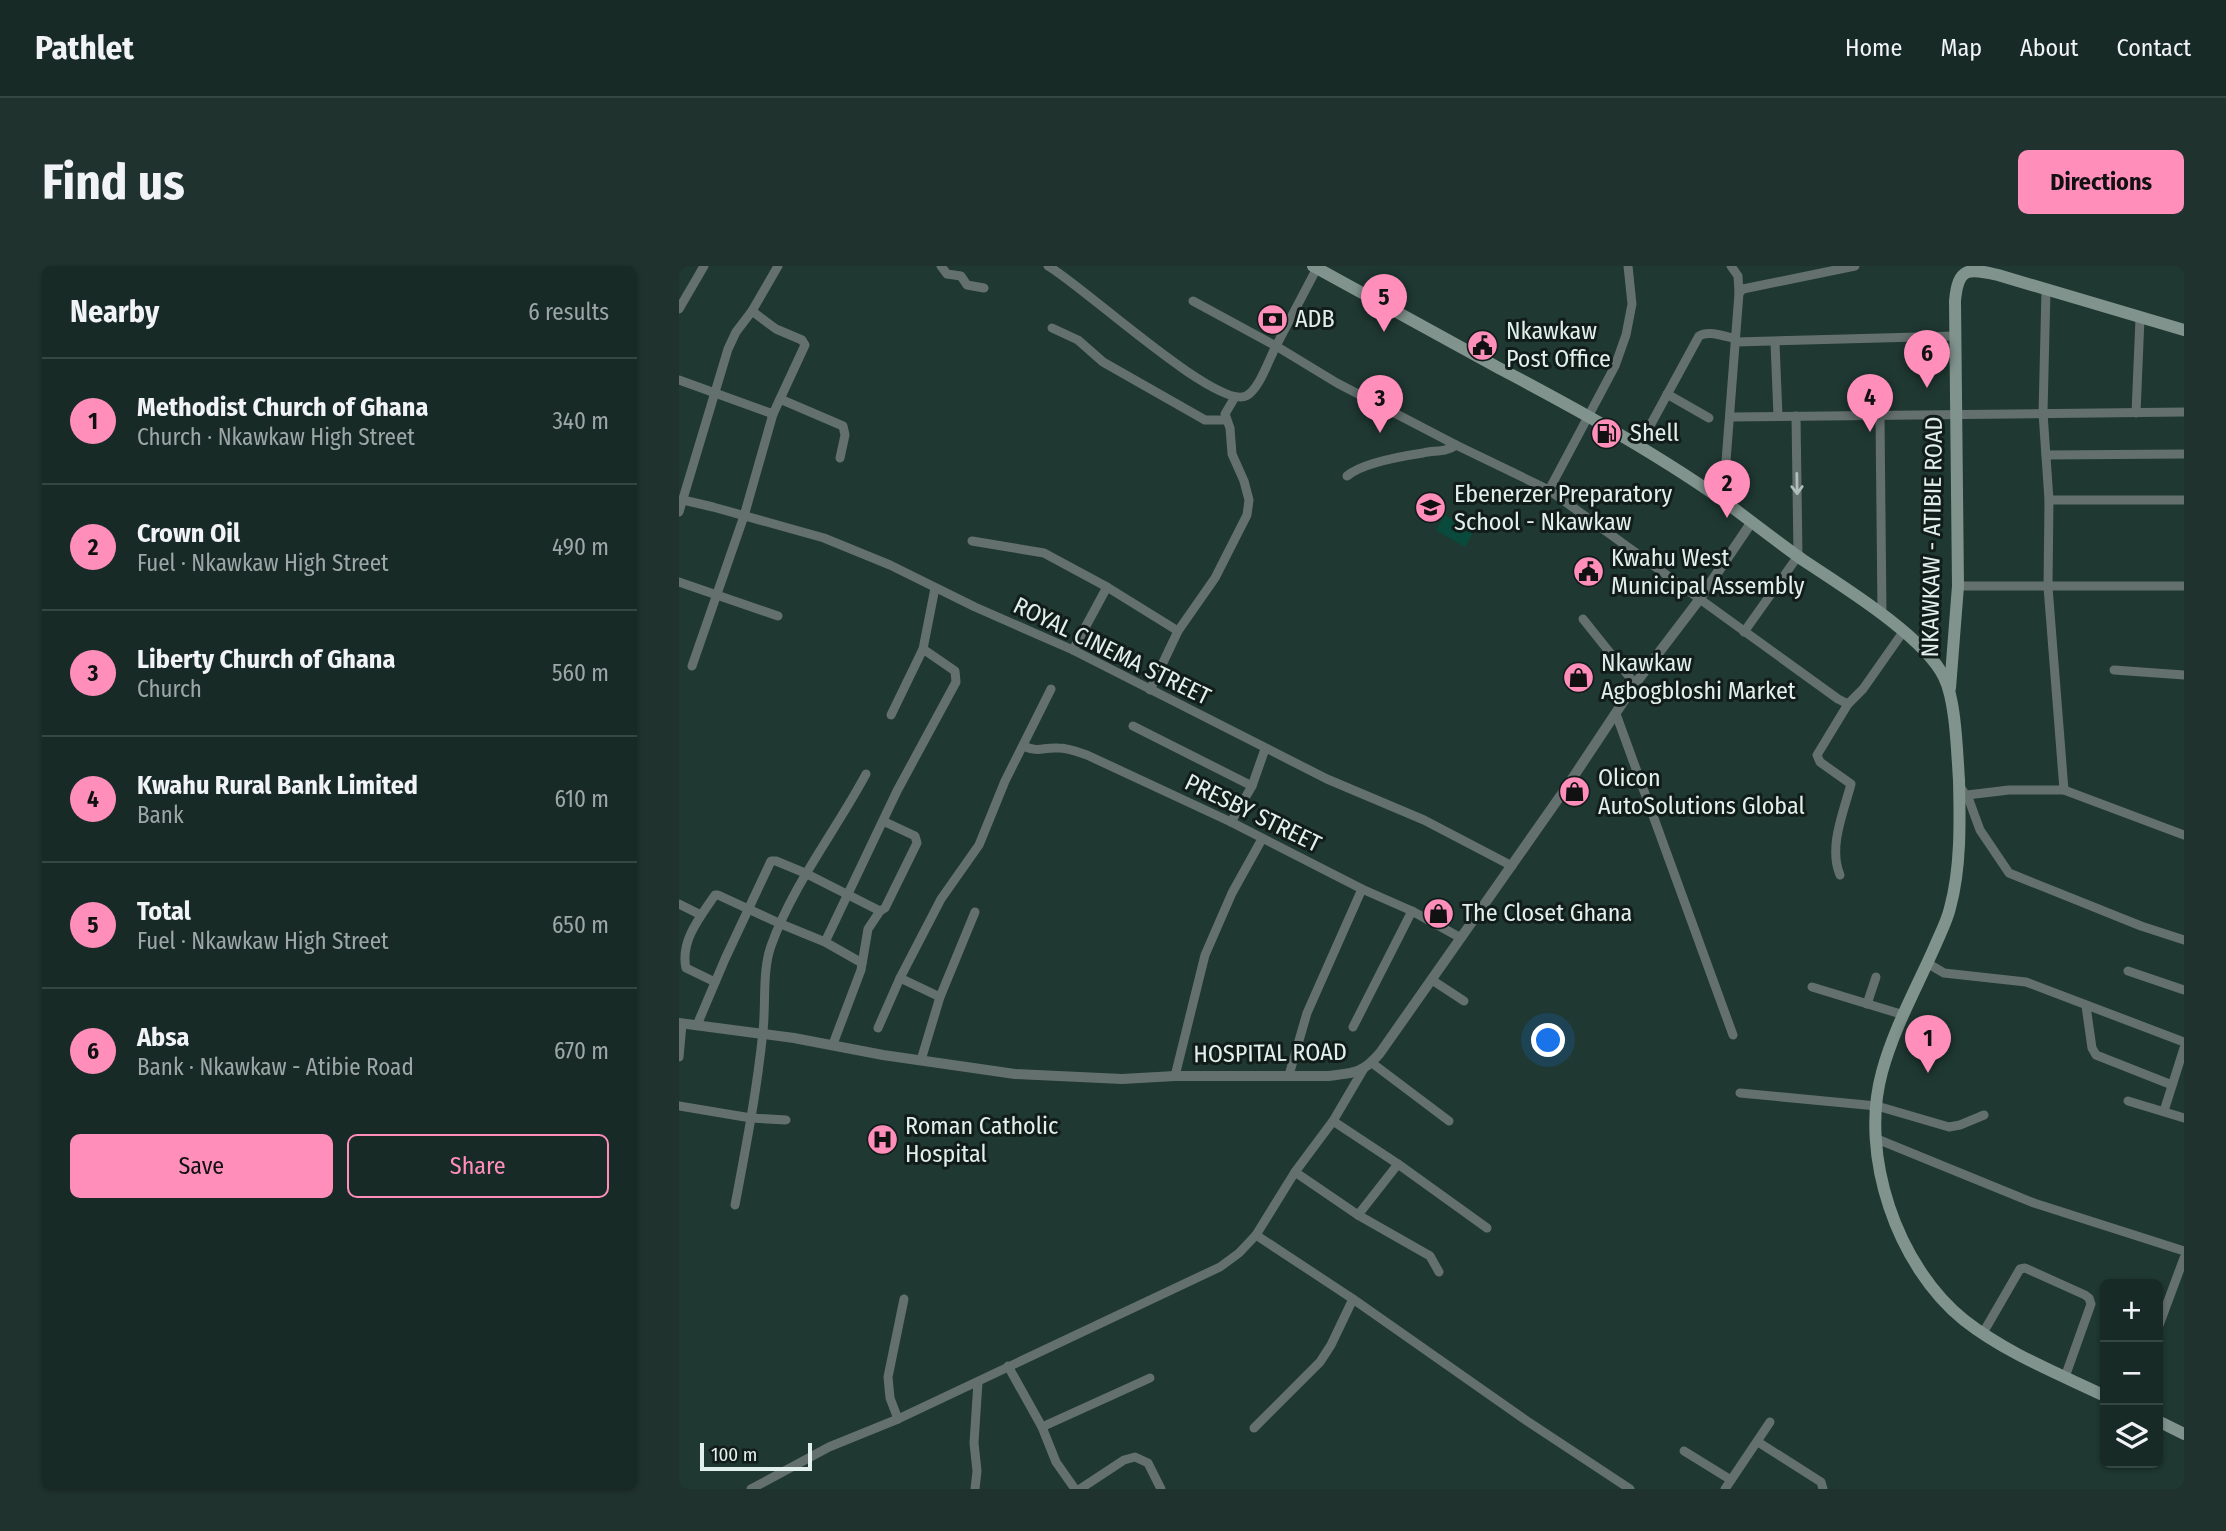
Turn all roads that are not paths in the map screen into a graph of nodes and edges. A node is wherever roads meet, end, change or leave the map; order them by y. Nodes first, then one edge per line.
1 (704, 266) edge
2 (778, 266) edge
3 (941, 266) edge
4 (1048, 266) edge
5 (1628, 266) edge
6 (1731, 266) edge
7 (1855, 266) edge
8 (1315, 267) edge
9 (984, 288) dead end
10 (2046, 290) junction
11 (1739, 293) junction
12 (1193, 301) dead end
13 (679, 309) edge
14 (752, 312) junction
15 (2140, 318) junction
16 (1052, 328) dead end
17 (2184, 330) edge
18 (1955, 336) junction
19 (1736, 340) junction
20 (1775, 342) junction
21 (1276, 346) junction
22 (679, 380) edge
23 (713, 392) junction
24 (1668, 394) junction
25 (1235, 397) junction
26 (780, 399) junction
27 (2184, 412) edge
28 (1955, 413) junction
29 (2043, 413) junction
30 (2136, 413) junction
31 (773, 414) junction
32 (1587, 416) junction
33 (1778, 416) junction
34 (1796, 416) junction
35 (1730, 417) junction
36 (1880, 417) junction
37 (1709, 418) dead end
38 (1226, 420) junction
39 (1456, 445) junction
40 (1639, 446) junction
41 (2184, 454) edge
42 (2046, 455) junction
43 (840, 458) dead end
44 (1347, 476) dead end
45 (1549, 490) junction
46 (683, 500) junction
47 (1723, 500) junction
48 (2049, 500) junction
49 (2184, 500) edge
50 (679, 512) edge
51 (744, 516) junction
52 (1751, 523) junction
53 (972, 541) dead end
54 (1798, 556) junction
55 (679, 582) edge
56 (1958, 586) junction
57 (2184, 586) edge
58 (1107, 587) junction
59 (2048, 587) junction
60 (935, 588) junction
61 (716, 594) junction
62 (1699, 600) junction
63 (1882, 614) junction
64 (778, 616) dead end
65 (1583, 619) dead end
66 (1178, 631) junction
67 (1744, 632) junction
68 (1903, 632) junction
69 (923, 649) junction
70 (1073, 650) junction
71 (692, 666) dead end
72 (2114, 670) dead end
73 (2184, 675) edge
74 (1635, 684) junction
75 (1051, 689) dead end
76 (1150, 690) junction
77 (1950, 697) junction
78 (1848, 705) junction
79 (1616, 713) junction
80 (891, 715) dead end
81 (1133, 726) dead end
82 (1023, 746) junction
83 (1265, 748) junction
84 (866, 774) dead end
85 (1252, 786) junction
86 (1963, 790) junction
87 (2064, 790) junction
88 (883, 821) junction
89 (1231, 822) junction
90 (2184, 835) edge
91 (1262, 839) junction
92 (1511, 866) junction
93 (805, 873) junction
94 (1840, 875) dead end
95 (1362, 889) junction
96 (847, 895) junction
97 (679, 904) edge
98 (748, 909) junction
99 (880, 911) junction
100 (1412, 911) junction
101 (975, 912) dead end
102 (701, 915) junction
103 (781, 924) junction
104 (1461, 938) junction
105 (2184, 940) edge
106 (825, 942) junction
107 (862, 963) junction
108 (1927, 963) junction
109 (2128, 971) dead end
110 (1875, 977) dead end
111 (900, 978) junction
112 (1432, 980) junction
113 (715, 982) junction
114 (1812, 987) dead end
115 (2184, 990) edge
116 (940, 997) junction
117 (1464, 1001) dead end
118 (1867, 1004) junction
119 (2086, 1006) junction
120 (1903, 1015) junction
121 (680, 1024) edge
122 (697, 1025) junction
123 (1353, 1027) dead end
124 (878, 1028) dead end
125 (763, 1034) junction
126 (1733, 1035) dead end
127 (2184, 1042) edge
128 (833, 1045) junction
129 (2184, 1048) edge
130 (679, 1057) edge
131 (921, 1060) junction
132 (1367, 1066) junction
133 (1289, 1075) junction
134 (1175, 1076) junction
135 (2172, 1085) junction
136 (1739, 1093) dead end
137 (2128, 1101) dead end
138 (679, 1106) edge
139 (1877, 1106) junction
140 (2164, 1111) junction
141 (1984, 1115) dead end
142 (751, 1118) junction
143 (2184, 1118) edge
144 (786, 1120) dead end
145 (1333, 1121) junction
146 (1449, 1121) dead end
147 (1877, 1139) junction
148 (1398, 1164) junction
149 (1295, 1172) junction
150 (735, 1205) dead end
151 (1358, 1215) junction
152 (1486, 1228) dead end
153 (1255, 1235) junction
154 (2184, 1251) edge
155 (2184, 1258) edge
156 (1439, 1272) dead end
157 (904, 1299) dead end
158 (1353, 1299) junction
159 (2163, 1315) edge
160 (1983, 1333) junction
161 (1008, 1366) junction
162 (2065, 1377) junction
163 (1150, 1378) dead end
164 (978, 1382) junction
165 (2100, 1394) edge
166 (898, 1419) junction
167 (1770, 1422) dead end
168 (2163, 1424) edge
169 (1042, 1427) junction
170 (1254, 1428) dead end
171 (2184, 1434) edge
172 (1758, 1442) junction
173 (1685, 1451) dead end
174 (1731, 1480) junction
175 (763, 1486) edge
176 (1073, 1488) edge
177 (751, 1489) edge
178 (975, 1489) edge
179 (1161, 1489) edge
180 (1628, 1489) edge
181 (1725, 1489) edge
182 (1823, 1489) edge

1 - 13 street
2 - 14 street
3 - 9 street
4 - 25 street
5 - 32 street
6 - 11 street
7 - 11 street
8 - 21 street
8 - 32 main road
10 - 15 main road, NKAWKAW - ATIBIE ROAD
10 - 18 main road, NKAWKAW - ATIBIE ROAD
10 - 29 street
11 - 19 street
12 - 21 street
14 - 23 street
14 - 26 street
15 - 17 main road, NKAWKAW - ATIBIE ROAD
15 - 30 street
16 - 38 street
18 - 20 street
18 - 28 main road, NKAWKAW - ATIBIE ROAD
19 - 20 street
19 - 24 street
19 - 35 street
20 - 33 street
21 - 25 street
21 - 39 street
22 - 23 street
23 - 31 street
23 - 46 street
24 - 37 street
24 - 40 street
25 - 38 street
26 - 31 street
26 - 43 street
27 - 30 street
28 - 29 street
28 - 36 street
28 - 56 main road, NKAWKAW - ATIBIE ROAD
29 - 30 street
29 - 42 street
31 - 51 street
32 - 40 main road
32 - 45 street
33 - 34 street
33 - 35 street
34 - 36 street
34 -> 54 street
35 - 47 street
36 - 63 street
38 - 66 street
39 - 44 street
39 - 45 street
40 - 47 main road
41 - 42 street
42 - 48 street
45 - 62 street
46 - 50 street
46 - 51 street, ROYAL CINEMA STREET
47 - 52 main road
48 - 49 street
48 - 59 street
51 - 60 street, ROYAL CINEMA STREET
51 - 61 street
52 - 54 main road
52 - 62 street, HOSPITAL ROAD
53 - 58 street
54 - 63 main road
54 - 67 street
55 - 61 street
56 - 59 street
56 - 77 main road, NKAWKAW - ATIBIE ROAD
57 - 59 street
58 - 66 street
58 - 70 street
59 - 87 street
60 - 69 street
60 - 70 street, ROYAL CINEMA STREET
61 - 64 street
61 - 71 street
62 - 67 street
62 - 74 street, HOSPITAL ROAD
63 - 68 main road
65 - 74 street
66 - 76 street
67 - 78 street
68 - 77 main road
68 - 78 street
69 - 80 street
69 - 88 street
70 - 76 street, ROYAL CINEMA STREET
72 - 73 street
74 - 79 street, HOSPITAL ROAD
75 - 82 street
76 - 83 street, ROYAL CINEMA STREET
77 - 86 main road
78 - 94 street
79 - 92 street, HOSPITAL ROAD
79 - 126 street
81 - 85 street
82 - 89 street, PRESBY STREET
82 - 111 street
83 - 85 street
83 - 92 street, ROYAL CINEMA STREET
84 - 93 street
85 - 89 street
86 - 87 street
86 - 105 street
86 - 108 main road
87 - 90 street
88 - 96 street
88 - 99 street
89 - 91 street, PRESBY STREET
91 - 95 street, PRESBY STREET
91 - 134 street
92 - 104 street, HOSPITAL ROAD
93 - 96 street
93 - 98 street
93 - 103 street
95 - 100 street, PRESBY STREET
95 - 133 street
96 - 99 street
96 - 106 street
97 - 102 street
98 - 102 street
98 - 103 street
98 - 113 street
99 - 107 street
100 - 104 street, PRESBY STREET
100 - 123 street
101 - 116 street
102 - 113 street
103 - 106 street
103 - 125 street
104 - 112 street, HOSPITAL ROAD
106 - 107 street
107 - 128 street
108 - 119 street
108 - 120 main road
109 - 115 street
110 - 118 street
111 - 116 street
111 - 124 street
112 - 117 street
112 - 132 street, HOSPITAL ROAD
113 - 122 street
114 - 118 street
116 - 131 street
118 - 120 street
119 - 127 street
119 - 135 street
120 - 139 main road
121 - 122 street, HOSPITAL ROAD
121 - 130 street
122 - 125 street, HOSPITAL ROAD
125 - 128 street, HOSPITAL ROAD
125 - 142 street
128 - 131 street, HOSPITAL ROAD
129 - 135 street
131 - 134 street, HOSPITAL ROAD
132 - 133 street, HOSPITAL ROAD
132 - 145 street
132 - 146 street
133 - 134 street, HOSPITAL ROAD
135 - 140 street
136 - 139 street
137 - 140 street
138 - 142 street
139 - 141 street
139 - 147 main road
140 - 143 street
142 - 144 street
142 - 150 street
145 - 148 street
145 - 149 street
147 - 154 street
147 - 160 main road
148 - 151 street
148 - 152 street
149 - 151 street
149 - 153 street
151 - 156 street
153 - 158 street
153 - 161 street
155 - 159 street
157 - 166 street
158 - 170 street
158 - 180 street
160 - 162 main road
160 - 162 street
161 - 164 street
161 - 169 street
162 - 165 main road
163 - 169 street
164 - 166 street
164 - 178 street
166 - 175 street
167 - 172 street
168 - 171 main road
169 - 176 street
172 - 174 street
172 - 182 street
173 - 174 street
174 - 181 street
175 - 177 street
176 - 179 street

